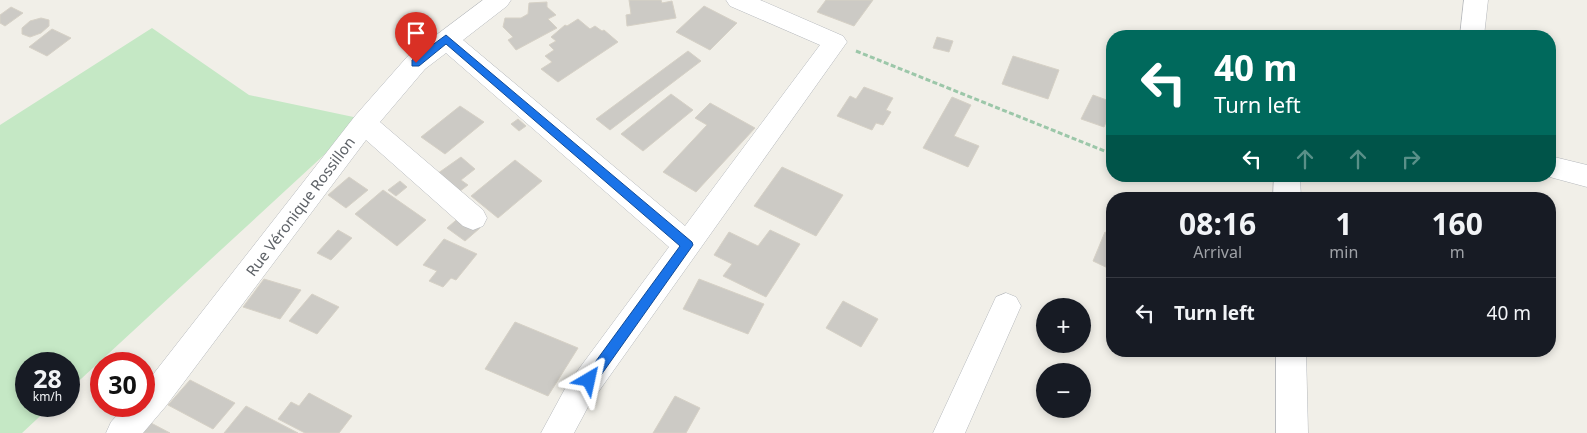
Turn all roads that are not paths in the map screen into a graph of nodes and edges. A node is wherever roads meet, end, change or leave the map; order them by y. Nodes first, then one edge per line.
1 (499, 0) edge
2 (738, 0) edge
3 (1476, 0) edge
4 (1473, 30) edge
5 (446, 39) junction
6 (364, 123) junction
7 (1556, 168) edge
8 (1587, 176) edge
9 (473, 218) dead end
10 (688, 245) junction
11 (1006, 306) dead end
12 (1291, 357) edge
13 (122, 433) edge
14 (557, 433) edge
15 (949, 433) edge
16 (1292, 433) edge

1 - 5 street, Rue Véronique Rossillon
2 - 10 street
3 - 4 street
5 - 6 street, Rue Véronique Rossillon
5 - 10 street
6 - 9 street
6 - 13 street, Rue Véronique Rossillon
7 - 8 street
10 - 14 street
11 - 15 street
12 - 16 street

